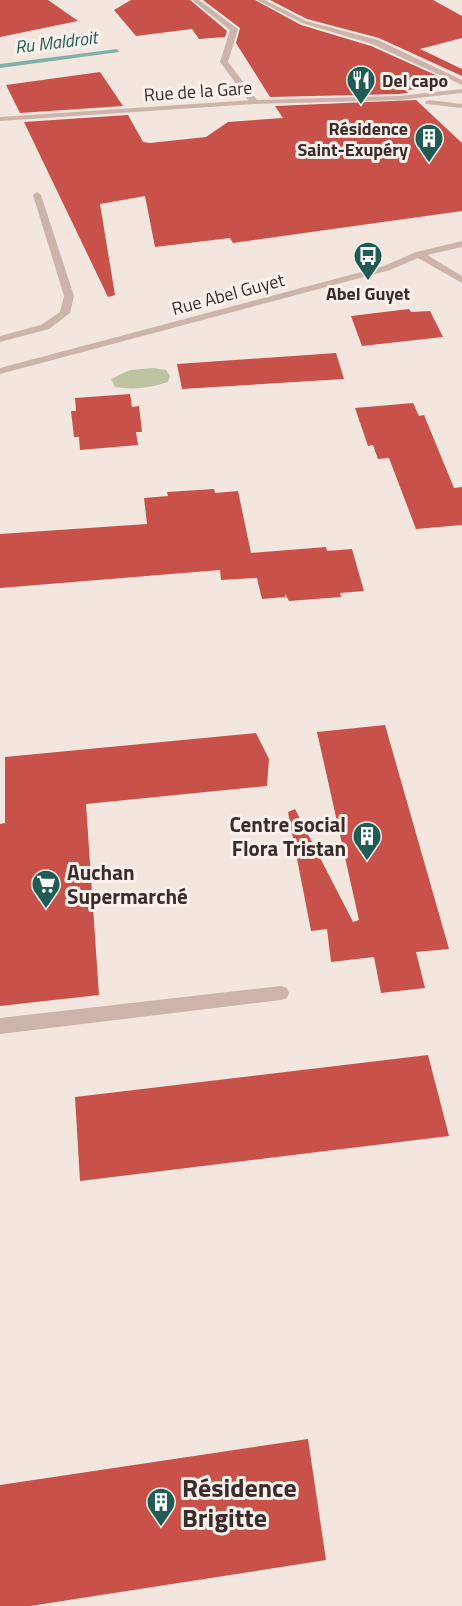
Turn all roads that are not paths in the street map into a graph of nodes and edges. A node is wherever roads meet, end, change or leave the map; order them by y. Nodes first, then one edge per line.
1 (195, 0) edge
2 (260, 0) edge
3 (462, 83) edge
4 (462, 91) edge
5 (442, 94) junction
6 (399, 98) junction
7 (254, 102) junction
8 (449, 105) junction
9 (462, 106) edge
10 (0, 118) edge
11 (37, 195) dead end
12 (462, 244) edge
13 (419, 254) junction
14 (462, 280) edge
15 (0, 339) edge
16 (0, 370) edge
17 (281, 993) dead end
18 (0, 1026) edge

1 - 7 street
2 - 3 street
4 - 5 street, Rue de la Gare
5 - 6 street, Rue de la Gare
5 - 8 street
6 - 7 street, Rue de la Gare
6 - 8 street, Rue de la Gare
7 - 10 street, Rue de la Gare
8 - 9 street, Rue de la Gare
11 - 15 street
12 - 13 street, Rue Abel Guyet
13 - 14 street
13 - 16 street, Rue Abel Guyet
17 - 18 street

